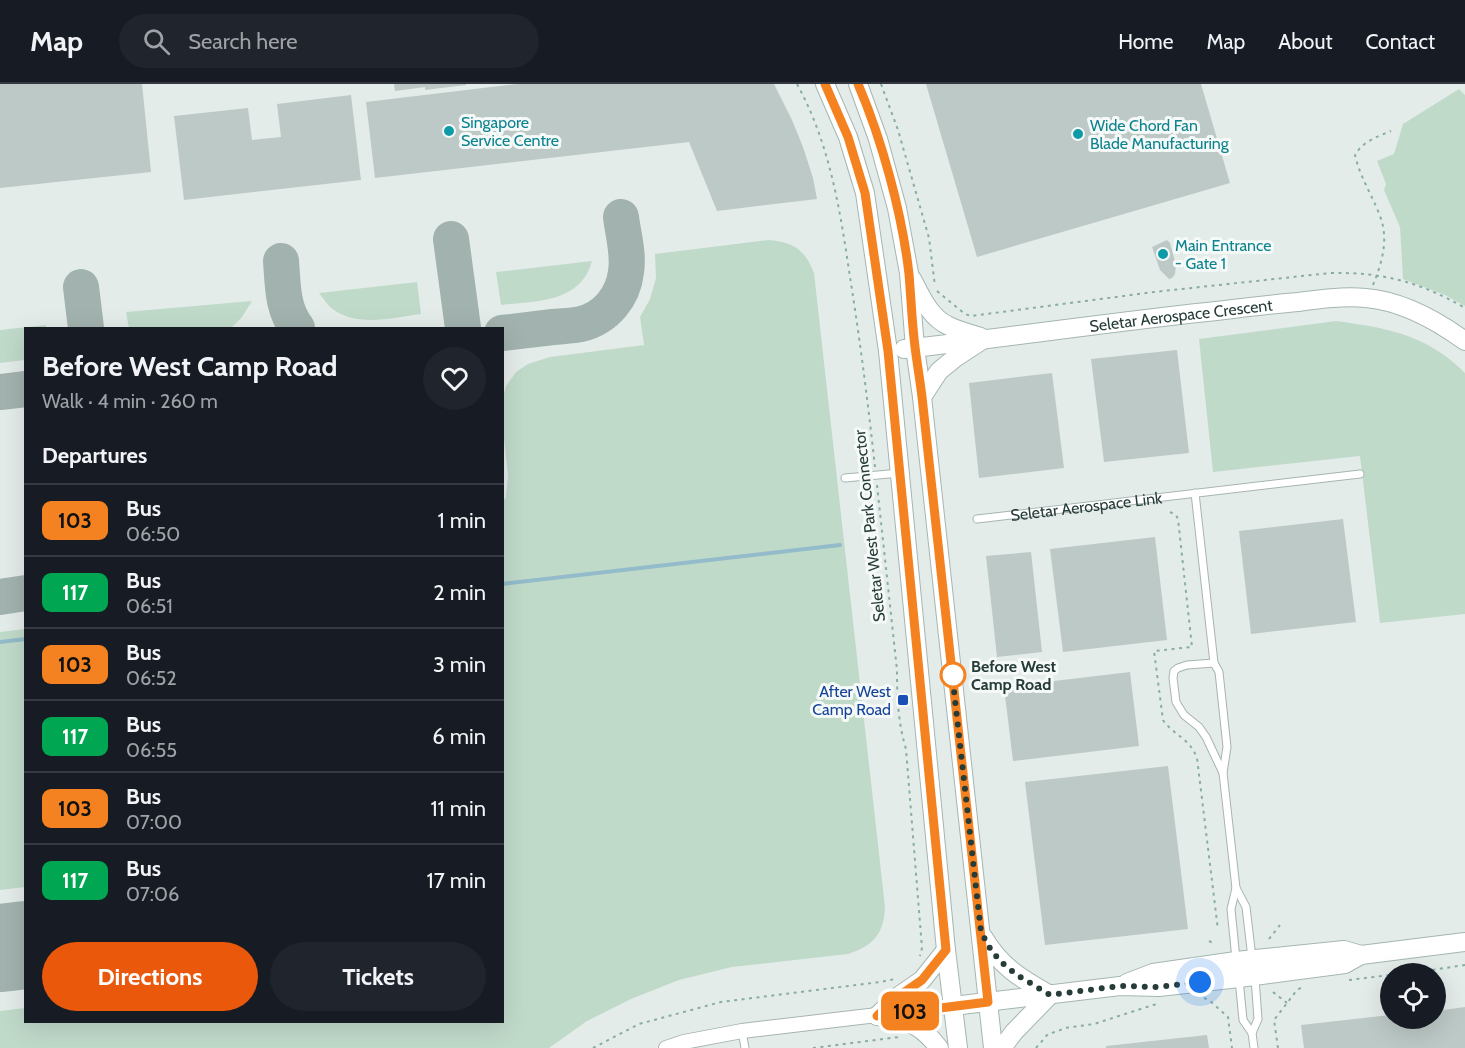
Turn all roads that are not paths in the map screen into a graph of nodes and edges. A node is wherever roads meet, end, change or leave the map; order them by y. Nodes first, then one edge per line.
1 (825, 84) edge
2 (858, 84) edge
3 (909, 273) junction
4 (986, 339) junction
5 (1465, 341) edge
6 (915, 348) junction
7 (888, 351) junction
8 (922, 397) junction
9 (900, 473) junction
10 (1360, 474) dead end
11 (845, 478) dead end
12 (1195, 493) junction
13 (977, 519) dead end
14 (1214, 663) junction
15 (1222, 773) junction
16 (1236, 888) junction
17 (981, 932) junction
18 (1465, 942) edge
19 (946, 950) junction
20 (1246, 969) junction
21 (1050, 995) junction
22 (988, 1002) junction
23 (953, 1006) junction
24 (877, 1016) junction
25 (742, 1031) junction
26 (1252, 1033) junction
27 (666, 1048) edge
28 (745, 1048) edge
29 (939, 1048) edge
30 (958, 1048) edge
31 (993, 1048) edge
32 (1002, 1048) edge
33 (1254, 1048) edge

1 - 7 street
2 - 3 street
3 - 4 street
3 - 6 street
4 - 5 street, Seletar Aerospace Crescent
4 - 6 street, Seletar Aerospace Crescent
4 - 8 street
6 - 7 street, Seletar Aerospace Crescent
6 - 8 street
7 - 9 street
8 - 17 street
9 - 11 lane
9 - 19 street
10 - 12 lane, Seletar Aerospace Link
12 - 13 lane, Seletar Aerospace Link
12 - 14 lane
14 - 15 lane
14 - 15 lane
15 - 16 lane
16 - 20 lane
16 - 20 lane
17 - 21 street
17 - 22 street
18 - 20 street
19 - 23 street
19 - 24 street
20 - 21 street
20 - 26 lane
20 - 26 lane
21 - 22 street
21 - 32 street
22 - 23 street
22 - 31 street
23 - 24 street
23 - 30 street
24 - 25 street
24 - 29 street
25 - 27 street
25 - 28 lane
26 - 33 lane

